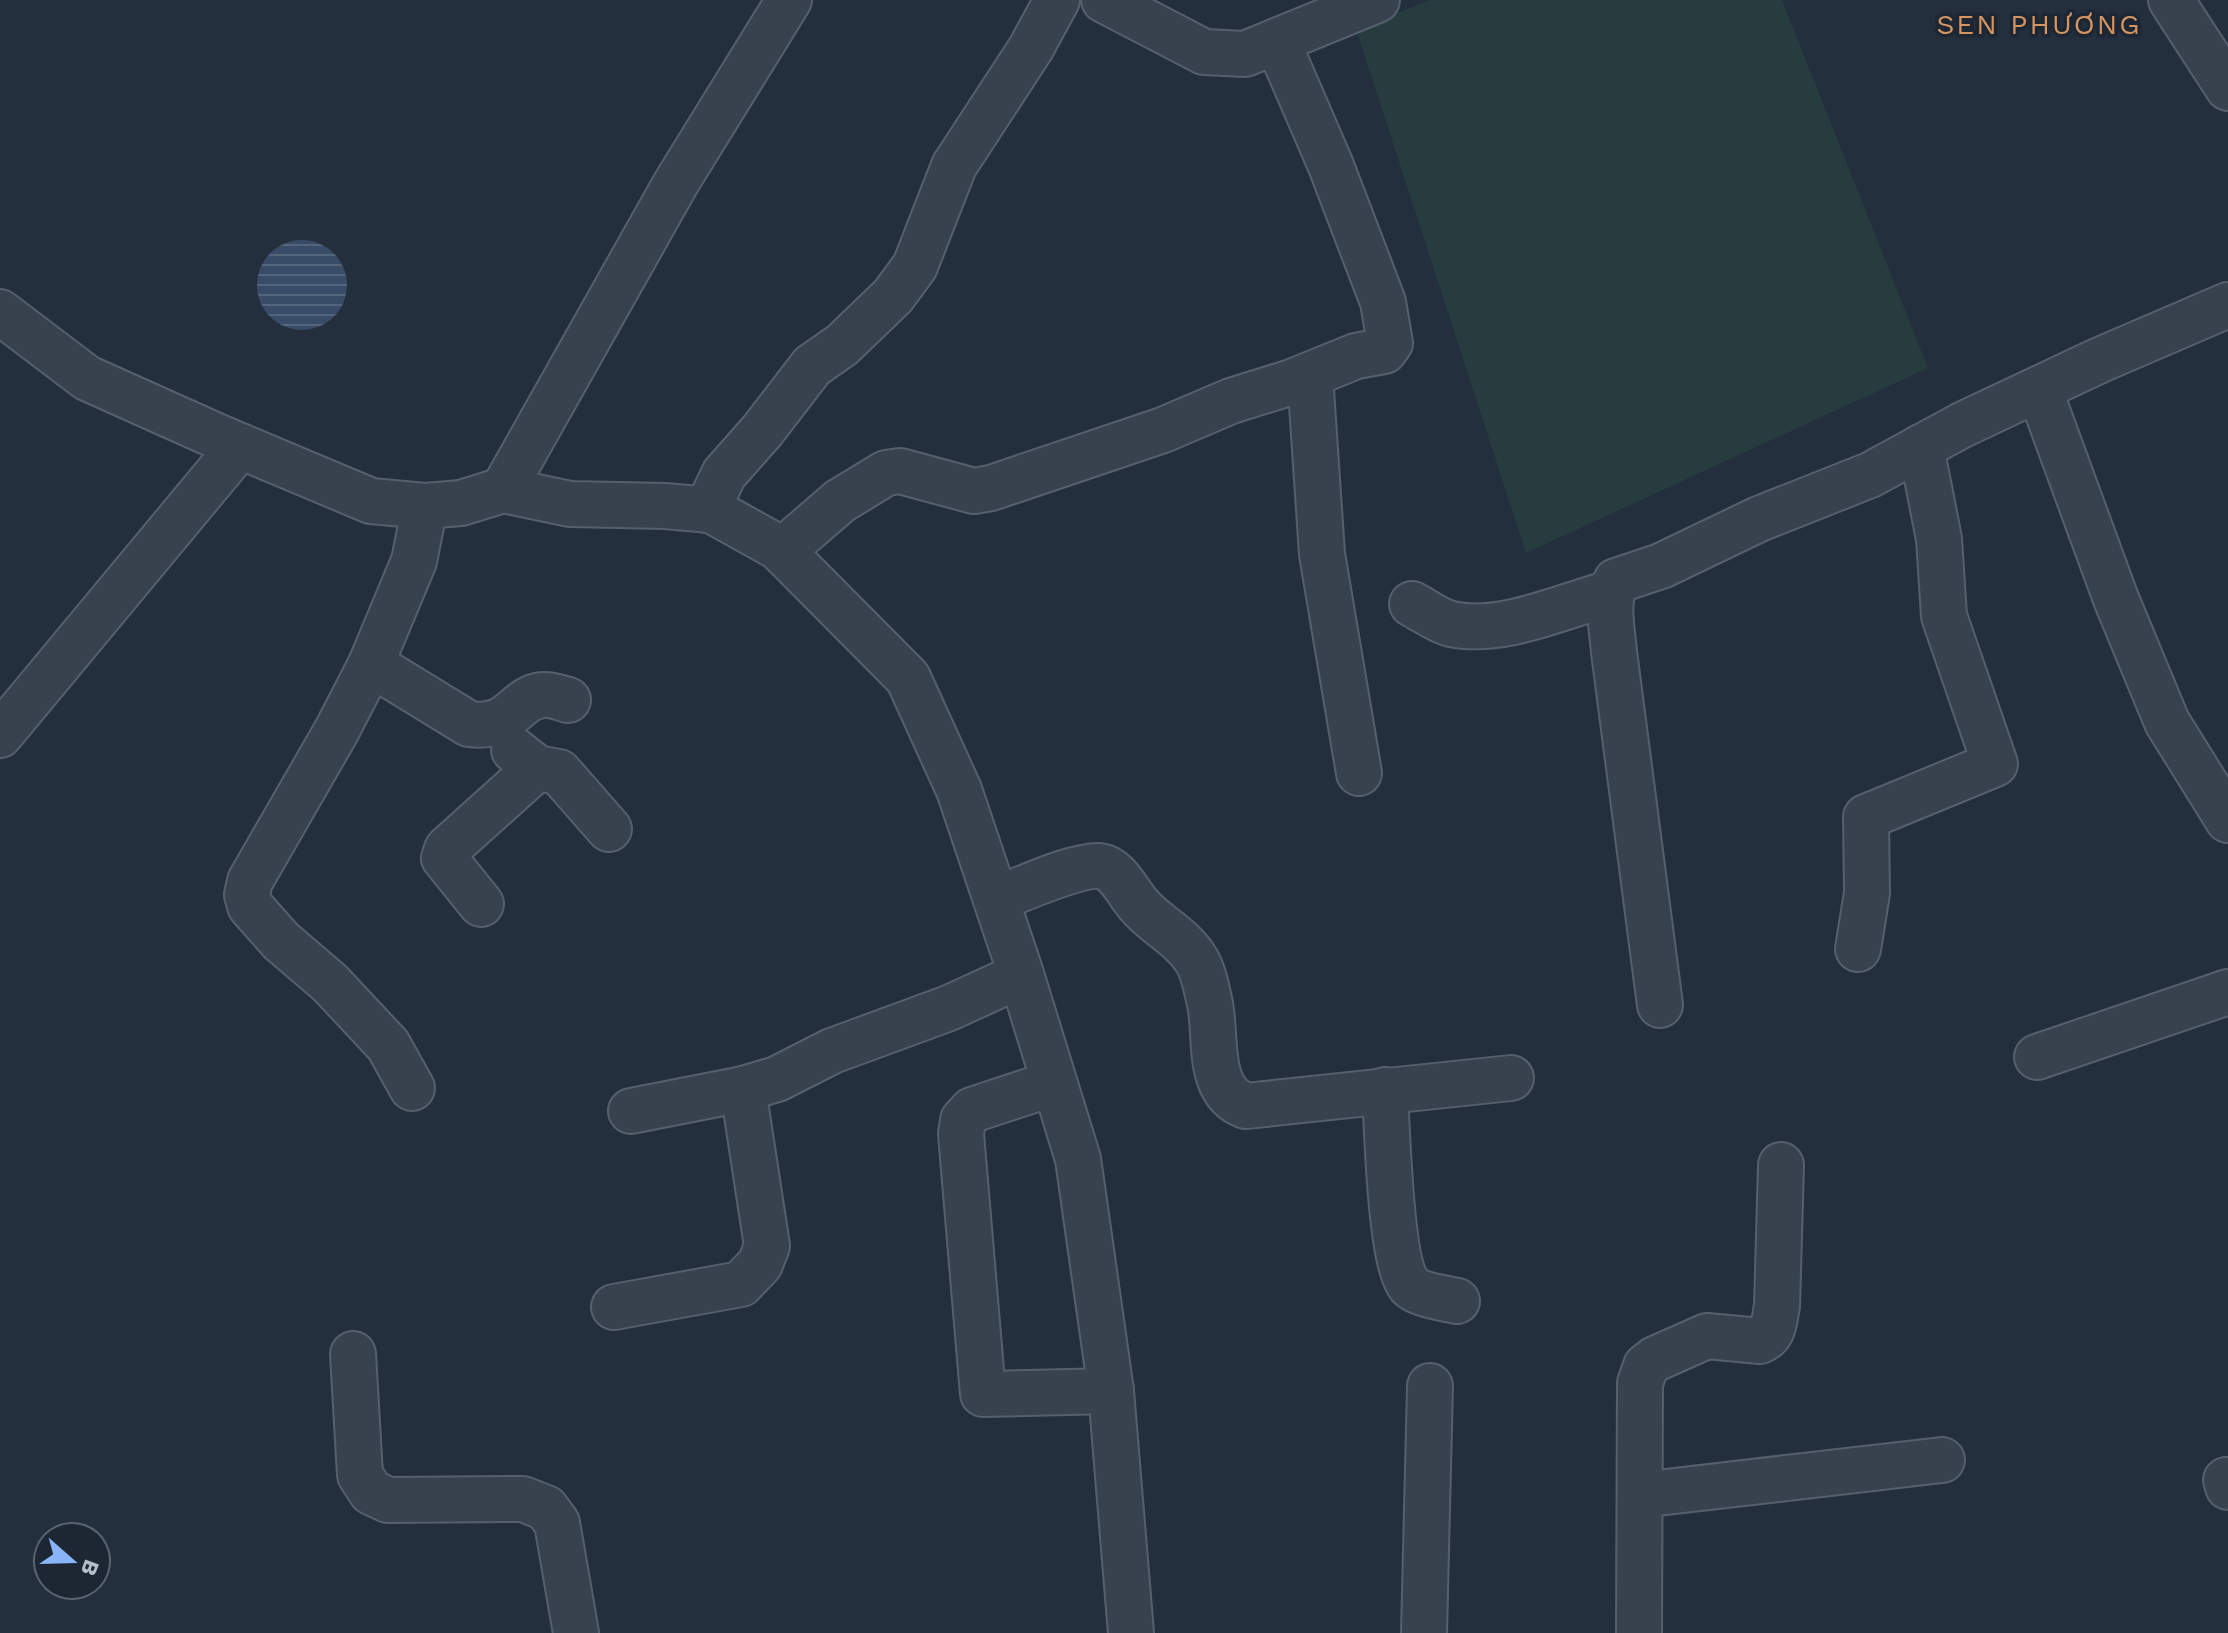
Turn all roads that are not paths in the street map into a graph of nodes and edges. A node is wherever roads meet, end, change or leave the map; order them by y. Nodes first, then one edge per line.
1 (789, 0) edge
2 (1057, 0) edge
3 (1104, 0) edge
4 (1377, 0) edge
5 (2171, 0) edge
6 (1277, 41) junction
7 (2228, 88) edge
8 (2228, 305) edge
9 (0, 312) edge
10 (1310, 375) junction
11 (2039, 389) junction
12 (240, 446) junction
13 (1921, 447) junction
14 (503, 490) junction
15 (425, 506) junction
16 (707, 510) junction
17 (782, 551) junction
18 (1611, 593) junction
19 (1412, 604) dead end
20 (371, 664) junction
21 (568, 700) dead end
22 (484, 726) junction
23 (0, 735) edge
24 (537, 768) junction
25 (1359, 773) dead end
26 (2228, 820) edge
27 (609, 829) dead end
28 (996, 899) junction
29 (481, 904) dead end
30 (1858, 949) dead end
31 (1021, 975) junction
32 (2228, 992) edge
33 (1660, 1005) dead end
34 (2037, 1057) dead end
35 (1511, 1078) dead end
36 (1054, 1083) junction
37 (412, 1088) dead end
38 (743, 1089) junction
39 (1385, 1090) junction
40 (631, 1111) dead end
41 (1781, 1165) dead end
42 (1457, 1301) dead end
43 (614, 1307) dead end
44 (353, 1354) dead end
45 (1430, 1386) dead end
46 (1111, 1391) junction
47 (1942, 1460) dead end
48 (1640, 1495) junction
49 (576, 1633) edge
50 (1131, 1633) edge
51 (1424, 1633) edge
52 (1639, 1633) edge

1 - 14 street
2 - 16 street
3 - 6 street
4 - 6 street
5 - 7 street
6 - 10 street
8 - 11 street
9 - 12 street
10 - 17 street
10 - 25 street
11 - 13 street
11 - 26 street
12 - 15 street
12 - 23 street
13 - 18 street
13 - 30 street
14 - 15 street
14 - 16 street
15 - 20 street
16 - 17 street
17 - 28 street
18 - 19 street
18 - 33 street
20 - 22 street
20 - 37 street
21 - 22 street
22 - 24 street
24 - 27 street
24 - 29 street
28 - 31 street
28 - 39 street
31 - 36 street
31 - 38 street
32 - 34 street
35 - 39 street
36 - 46 street
36 - 46 street
38 - 40 street
38 - 43 street
39 - 42 street
41 - 48 street
44 - 49 street
45 - 51 street
46 - 50 street
47 - 48 street
48 - 52 street

